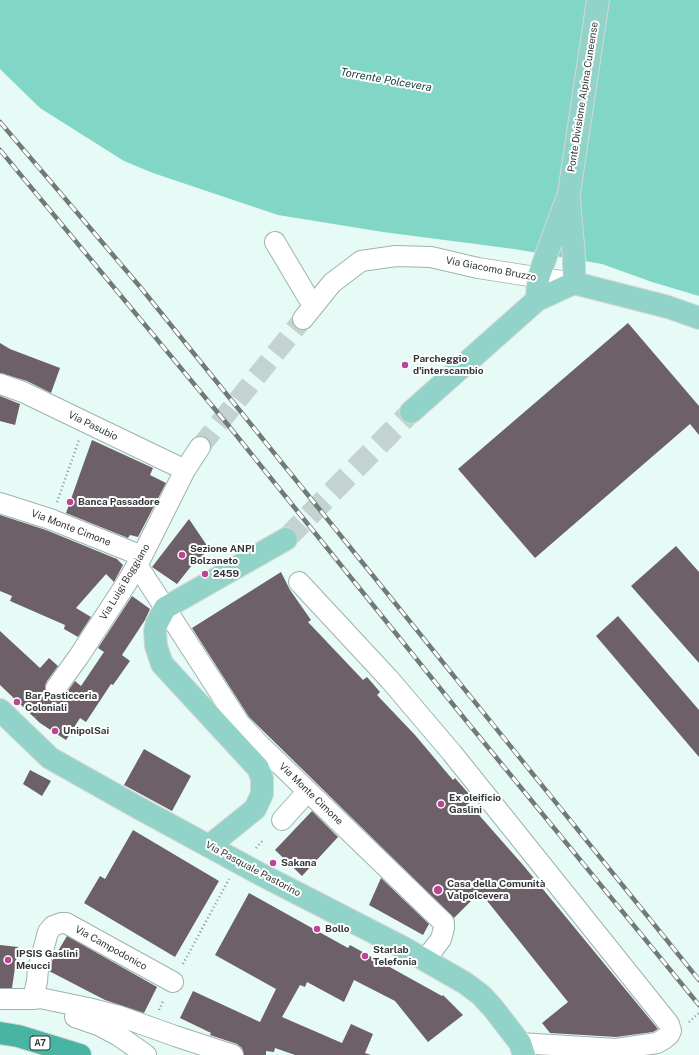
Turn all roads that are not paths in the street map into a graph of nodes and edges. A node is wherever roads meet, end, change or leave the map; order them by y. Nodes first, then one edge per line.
1 (598, 0) edge
2 (569, 193) junction
3 (276, 242) dead end
4 (538, 278) junction
5 (574, 283) junction
6 (537, 300) junction
7 (699, 318) edge
8 (0, 384) edge
9 (411, 412) tunnel mouth
10 (200, 447) tunnel mouth
11 (185, 470) junction
12 (0, 503) edge
13 (286, 539) tunnel mouth
14 (140, 560) junction
15 (299, 582) dead end
16 (168, 612) junction
17 (56, 688) dead end
18 (0, 710) edge
19 (308, 791) junction
20 (282, 820) dead end
21 (209, 846) junction
22 (425, 960) junction
23 (173, 982) road end
24 (0, 999) edge
25 (33, 999) junction
26 (0, 1033) edge
27 (522, 1049) edge
28 (80, 1055) edge
29 (146, 1055) edge
30 (234, 1055) edge

1 - 2 main road, Ponte Divisione Alpina Cuneense
2 - 4 main road, Ponte Divisione Alpina Cuneense
2 - 5 main road, Ponte Divisione Alpina Cuneense
3 - 4 street, Via Giacomo Bruzzo
4 - 5 street, Via Giacomo Bruzzo
4 - 6 main road, Ponte Divisione Alpina Cuneense
5 - 6 main road
5 - 7 main road, Via Giacomo Bruzzo
6 - 9 main road
8 - 11 street, Via Pasubio
10 - 11 street
11 - 14 street, Via Luigi Boggiano
12 - 14 street, Via Monte Cimone
13 - 16 main road
14 - 16 street, Via Monte Cimone
14 - 17 street, Via Luigi Boggiano
15 - 27 street
16 - 19 street, Via Monte Cimone
16 - 21 main road
18 - 21 main road, Via Pasquale Pastorino
19 - 20 street
19 - 22 street, Via Monte Cimone
21 - 22 main road, Via Pasquale Pastorino
22 - 27 main road, Via Pasquale Pastorino
23 - 25 street, Via Campodonico
24 - 25 street
25 - 29 street
25 - 30 street
26 - 28 highway, A7

